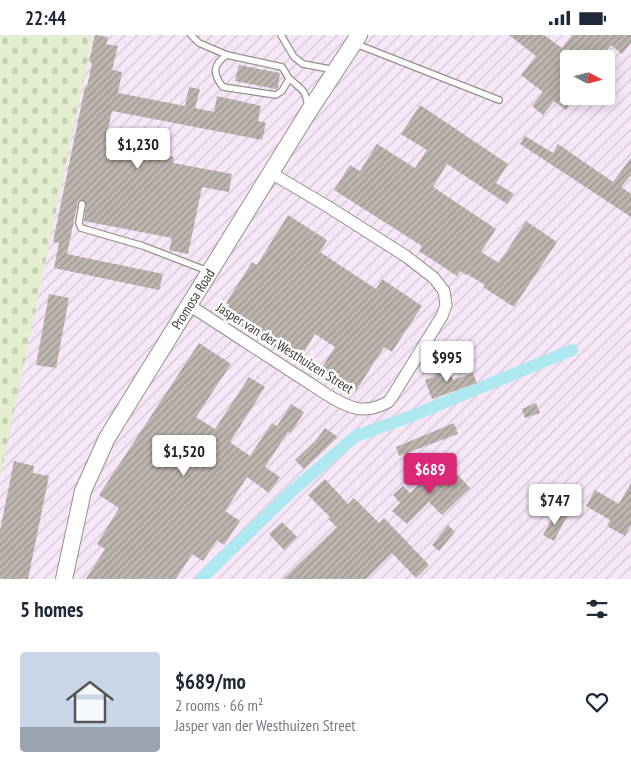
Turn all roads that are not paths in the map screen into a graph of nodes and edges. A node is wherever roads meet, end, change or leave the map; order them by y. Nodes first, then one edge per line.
1 (191, 35) edge
2 (281, 35) edge
3 (356, 39) edge
4 (227, 55) junction
5 (337, 70) junction
6 (289, 79) junction
7 (499, 101) dead end
8 (309, 111) junction
9 (271, 173) junction
10 (82, 204) dead end
11 (210, 272) junction
12 (189, 305) junction
13 (64, 579) edge

1 - 4 lane
2 - 5 lane
3 - 5 street, Promosa Road
3 - 7 lane
4 - 6 lane
4 - 6 lane
5 - 8 street, Promosa Road
6 - 8 lane
8 - 9 street, Promosa Road
9 - 11 street, Promosa Road
9 - 12 street, Jasper van der Westhuizen Street
10 - 11 lane
11 - 12 street, Promosa Road
12 - 13 street, Promosa Road

